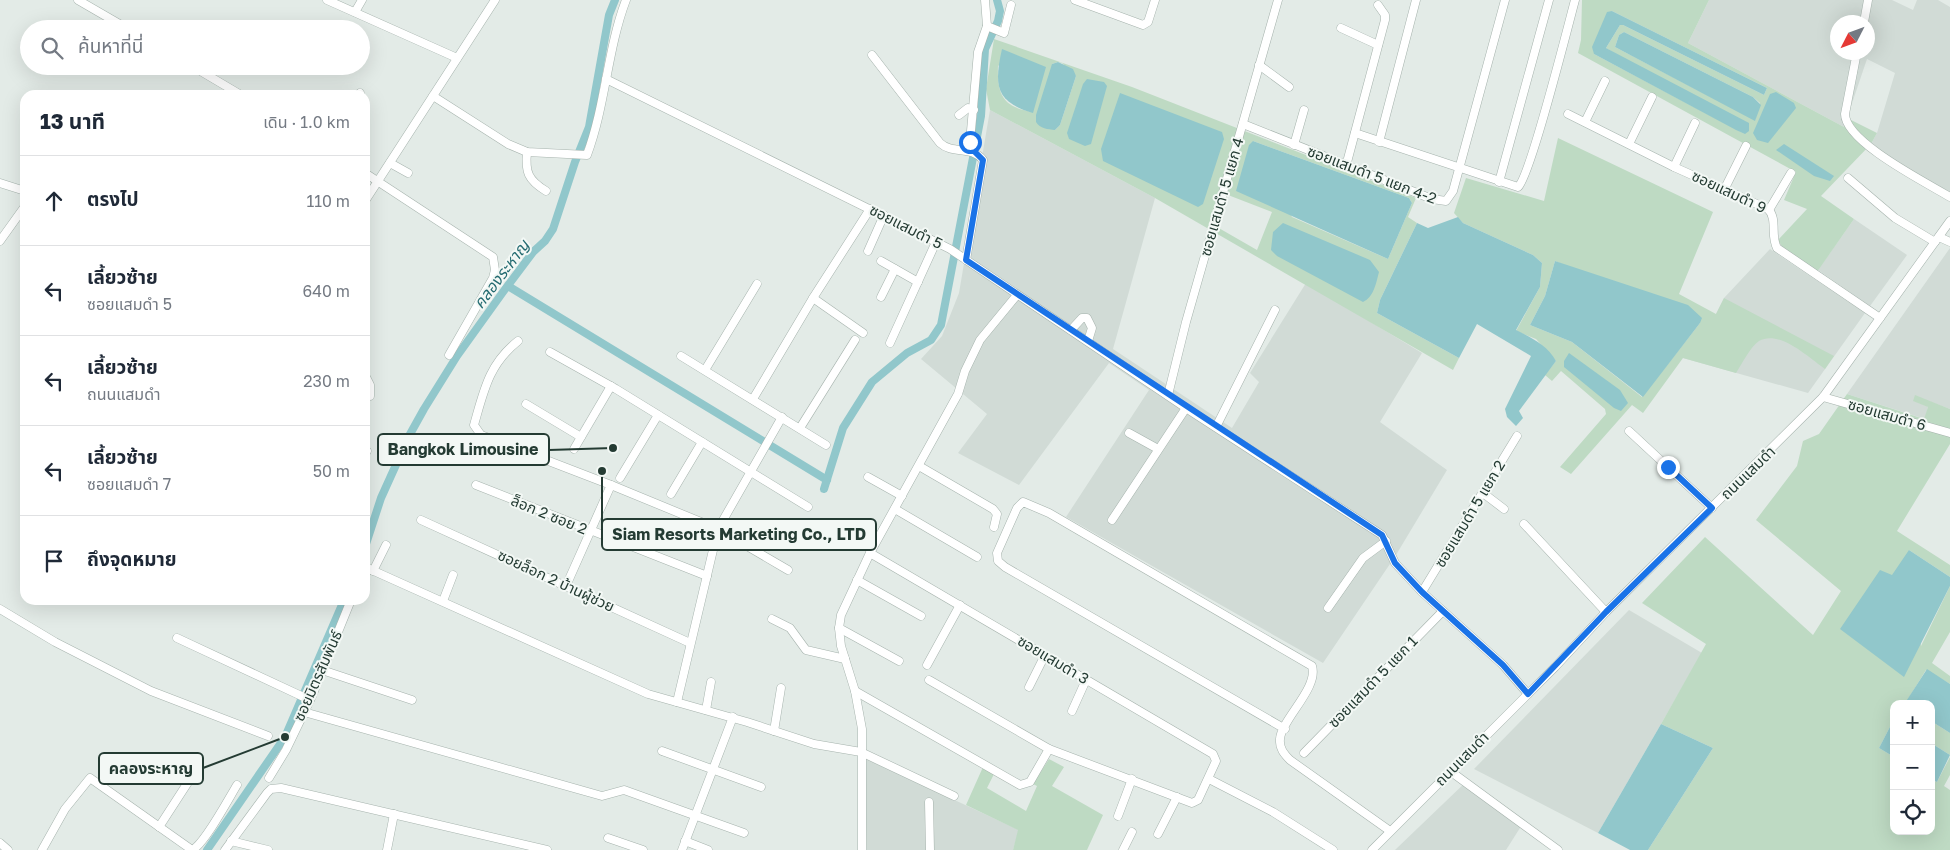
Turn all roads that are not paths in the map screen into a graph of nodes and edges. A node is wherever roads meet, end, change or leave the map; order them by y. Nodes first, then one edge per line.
1 (78, 0) edge
2 (327, 0) edge
3 (362, 0) edge
4 (495, 0) edge
5 (626, 0) edge
6 (985, 0) edge
7 (1075, 0) edge
8 (1154, 0) edge
9 (1278, 0) edge
10 (1416, 0) edge
11 (1505, 0) edge
12 (1549, 0) edge
13 (1575, 0) edge
14 (1868, 0) edge
15 (1011, 5) dead end
16 (1378, 6) dead end
17 (355, 12) junction
18 (1865, 15) edge
19 (112, 20) edge
20 (987, 26) junction
21 (1341, 28) dead end
22 (1378, 45) junction
23 (872, 56) dead end
24 (457, 58) junction
25 (1856, 60) edge
26 (1259, 65) junction
27 (207, 75) edge
28 (606, 79) junction
29 (1604, 81) dead end
30 (1290, 87) dead end
31 (233, 90) edge
32 (433, 96) junction
33 (1652, 97) dead end
34 (974, 110) junction
35 (1304, 110) dead end
36 (1568, 114) dead end
37 (959, 115) dead end
38 (1585, 122) junction
39 (1695, 123) dead end
40 (1243, 124) junction
41 (1355, 133) junction
42 (1379, 142) junction
43 (1629, 144) junction
44 (1294, 145) junction
45 (1746, 146) dead end
46 (974, 151) junction
47 (527, 152) junction
48 (390, 163) junction
49 (1346, 166) junction
50 (1674, 167) junction
51 (1458, 168) junction
52 (408, 173) dead end
53 (1791, 173) dead end
54 (370, 176) edge
55 (1848, 178) dead end
56 (378, 181) junction
57 (1499, 182) junction
58 (0, 183) edge
59 (20, 189) edge
60 (1724, 190) junction
61 (546, 191) dead end
62 (370, 193) edge
63 (1950, 197) edge
64 (870, 209) junction
65 (1769, 210) junction
66 (20, 215) edge
67 (884, 215) junction
68 (1950, 222) edge
69 (1937, 240) junction
70 (0, 241) edge
71 (936, 242) junction
72 (1950, 242) edge
73 (868, 250) dead end
74 (966, 260) junction
75 (881, 261) dead end
76 (895, 269) junction
77 (918, 282) junction
78 (757, 284) dead end
79 (1017, 295) junction
80 (881, 297) dead end
81 (812, 298) junction
82 (1275, 310) dead end
83 (1880, 318) junction
84 (1071, 330) junction
85 (863, 334) dead end
86 (855, 340) dead end
87 (518, 341) dead end
88 (1088, 342) junction
89 (890, 343) dead end
90 (550, 352) dead end
91 (449, 355) dead end
92 (680, 356) dead end
93 (705, 370) junction
94 (370, 385) edge
95 (611, 386) junction
96 (370, 396) dead end
97 (1168, 396) junction
98 (1823, 397) junction
99 (754, 399) junction
100 (526, 404) dead end
101 (1186, 408) junction
102 (658, 415) junction
103 (782, 417) junction
104 (800, 428) junction
105 (1216, 428) junction
106 (1629, 431) dead end
107 (1129, 433) dead end
108 (1950, 433) edge
109 (1517, 436) dead end
110 (581, 437) junction
111 (702, 442) junction
112 (826, 445) dead end
113 (574, 449) dead end
114 (1158, 449) junction
115 (919, 466) junction
116 (749, 472) junction
117 (868, 477) dead end
118 (620, 478) dead end
119 (476, 485) dead end
120 (611, 485) junction
121 (1483, 493) junction
122 (671, 494) dead end
123 (902, 496) junction
124 (808, 506) dead end
125 (1712, 508) junction
126 (895, 509) junction
127 (1504, 509) dead end
128 (421, 520) dead end
129 (1112, 520) dead end
130 (1524, 524) dead end
131 (994, 526) dead end
132 (718, 529) junction
133 (591, 532) junction
134 (1386, 541) junction
135 (386, 545) dead end
136 (870, 553) junction
137 (976, 557) dead end
138 (370, 566) edge
139 (370, 570) edge
140 (788, 570) dead end
141 (453, 576) dead end
142 (707, 576) junction
143 (857, 580) junction
144 (566, 586) junction
145 (1422, 592) junction
146 (443, 601) junction
147 (349, 605) edge
148 (960, 605) junction
149 (1328, 608) dead end
150 (0, 609) edge
151 (1443, 611) junction
152 (1606, 612) junction
153 (921, 616) dead end
154 (772, 619) dead end
155 (839, 628) junction
156 (177, 638) dead end
157 (690, 643) junction
158 (1045, 655) junction
159 (845, 659) junction
160 (898, 661) dead end
161 (927, 665) dead end
162 (322, 670) junction
163 (929, 680) dead end
164 (1086, 680) junction
165 (711, 682) dead end
166 (1029, 687) dead end
167 (781, 688) dead end
168 (855, 691) junction
169 (1528, 694) junction
170 (305, 699) junction
171 (412, 700) dead end
172 (677, 702) junction
173 (706, 710) junction
174 (304, 712) junction
175 (1072, 712) dead end
176 (733, 717) junction
177 (1285, 729) junction
178 (774, 731) junction
179 (268, 736) dead end
180 (1049, 749) junction
181 (662, 752) dead end
182 (861, 752) junction
183 (1304, 753) dead end
184 (712, 770) junction
185 (1450, 771) junction
186 (194, 773) dead end
187 (269, 778) dead end
188 (1208, 779) junction
189 (1132, 780) junction
190 (238, 785) dead end
191 (761, 787) dead end
192 (954, 796) dead end
193 (1177, 797) junction
194 (929, 802) dead end
195 (394, 814) junction
196 (695, 816) junction
197 (1118, 816) dead end
198 (159, 827) junction
199 (1390, 831) junction
200 (1132, 832) dead end
201 (744, 833) dead end
202 (1158, 834) dead end
203 (608, 838) dead end
204 (685, 841) junction
205 (231, 842) junction
206 (0, 844) edge
207 (8, 850) edge
208 (42, 850) edge
209 (225, 850) edge
210 (268, 850) edge
211 (387, 850) edge
212 (547, 850) edge
213 (642, 850) edge
214 (682, 850) edge
215 (708, 850) edge
216 (862, 850) edge
217 (930, 850) edge
218 (1123, 850) edge
219 (1333, 850) edge
220 (1372, 850) edge
221 (1558, 850) edge

1 - 19 street
2 - 17 street
3 - 17 street
4 - 24 street
5 - 28 street
6 - 20 street
7 - 8 street
9 - 26 street, ซอยแสมดำ 5 แยก 4
10 - 42 street
11 - 51 street, ซอยแสมดำ 5 แยก 4-2
12 - 57 street
13 - 57 street
14 - 18 street
15 - 20 street
16 - 22 street
17 - 24 street
20 - 34 street
21 - 22 street
22 - 41 street
23 - 46 street
24 - 32 street
25 - 63 street
26 - 30 street
26 - 40 street, ซอยแสมดำ 5 แยก 4
27 - 31 street
28 - 47 street
28 - 64 street, ซอยแสมดำ 5
29 - 38 street
32 - 47 street
32 - 48 street
33 - 43 street
34 - 37 street
34 - 46 street
35 - 44 street
36 - 38 street, ซอยแสมดำ 9
38 - 43 street, ซอยแสมดำ 9
39 - 50 street
40 - 44 street, ซอยแสมดำ 5 แยก 4-2
40 - 97 street, ซอยแสมดำ 5 แยก 4
41 - 42 street
41 - 49 street
42 - 51 street
43 - 50 street, ซอยแสมดำ 9
44 - 49 street, ซอยแสมดำ 5 แยก 4-2
45 - 60 street
46 - 74 street
47 - 61 street
48 - 52 street
48 - 56 street
49 - 51 street, ซอยแสมดำ 5 แยก 4-2
50 - 60 street, ซอยแสมดำ 9
51 - 57 street
53 - 65 street
54 - 56 street
55 - 69 street
56 - 62 street
56 - 91 street
58 - 59 street
60 - 65 street, ซอยแสมดำ 9
64 - 67 street, ซอยแสมดำ 5
64 - 81 street
65 - 83 street, ซอยแสมดำ 9
66 - 70 street
67 - 71 street, ซอยแสมดำ 5
67 - 73 street
68 - 69 street, ถนนแสมดำ
69 - 72 street
69 - 83 street, ถนนแสมดำ
71 - 74 street, ซอยแสมดำ 5
71 - 77 street
74 - 79 street, ซอยแสมดำ 5
75 - 76 street
76 - 77 street
76 - 80 street
77 - 89 street
78 - 93 street
79 - 84 street, ซอยแสมดำ 5
79 - 115 street
81 - 85 street
81 - 99 street
82 - 105 street
83 - 98 street, ถนนแสมดำ
84 - 88 street, ซอยแสมดำ 5
84 - 88 street
86 - 104 street
87 - 120 street
88 - 97 street, ซอยแสมดำ 5
90 - 95 street
92 - 93 street
93 - 99 street
94 - 96 street
95 - 102 street
95 - 110 street
97 - 101 street, ซอยแสมดำ 5
98 - 108 street, ซอยแสมดำ 6
98 - 125 street, ถนนแสมดำ
99 - 103 street
100 - 110 street
101 - 105 street, ซอยแสมดำ 5
101 - 114 street
102 - 111 street
102 - 118 street
103 - 104 street
103 - 116 street
104 - 112 street
105 - 134 street, ซอยแสมดำ 5
106 - 125 street
107 - 114 street
109 - 121 street, ซอยแสมดำ 5 แยก 2
110 - 113 street
111 - 116 street
111 - 122 street
114 - 129 street
115 - 123 street
115 - 131 street
116 - 124 street
116 - 132 street
117 - 123 street
119 - 133 street, ล็อก 2 ซอย 2
120 - 132 street
120 - 133 street
121 - 127 street
121 - 145 street, ซอยแสมดำ 5 แยก 2
123 - 126 street
125 - 152 street, ถนนแสมดำ
126 - 136 street
126 - 137 street
128 - 144 street, ซอยล็อก 2 บ้านผู้ช่วย
130 - 152 street
132 - 140 street
132 - 142 street
133 - 142 street, ล็อก 2 ซอย 2
133 - 144 street
134 - 145 street, ซอยแสมดำ 5
134 - 149 street
135 - 138 street
136 - 143 street
136 - 148 street, ซอยแสมดำ 3
139 - 146 street
141 - 146 street
142 - 157 street
143 - 153 street
143 - 155 street
144 - 157 street, ซอยล็อก 2 บ้านผู้ช่วย
145 - 151 street, ซอยแสมดำ 5
146 - 172 street
147 - 162 street, ซอยมิตรสัมพันธ์
148 - 158 street, ซอยแสมดำ 3
148 - 161 street
150 - 179 street
151 - 169 street, ซอยแสมดำ 5
151 - 183 street, ซอยแสมดำ 5 แยก 1
152 - 169 street, ถนนแสมดำ
154 - 159 street
155 - 159 street
155 - 160 street
156 - 170 street
157 - 172 street
158 - 164 street, ซอยแสมดำ 3
158 - 166 street
159 - 168 street
162 - 170 street, ซอยมิตรสัมพันธ์
162 - 171 street
163 - 180 street, ซอยแสมดำ 3
164 - 175 street
164 - 188 street, ซอยแสมดำ 3
165 - 173 street
167 - 178 street
168 - 180 street
168 - 182 street
169 - 185 street, ถนนแสมดำ
170 - 174 street, ซอยมิตรสัมพันธ์
172 - 173 street
173 - 176 street
174 - 187 street, ซอยมิตรสัมพันธ์
174 - 196 street
176 - 178 street
176 - 184 street
177 - 177 street
177 - 199 street
178 - 182 street
180 - 189 street, ซอยแสมดำ 3
181 - 184 street
182 - 192 street
182 - 216 street
184 - 191 street
184 - 196 street
185 - 199 street, ถนนแสมดำ
185 - 221 street
186 - 198 street
188 - 193 street, ซอยแสมดำ 3
188 - 219 street
189 - 193 street, ซอยแสมดำ 3
189 - 197 street
190 - 198 street
193 - 202 street
194 - 217 street
195 - 205 street
195 - 211 street
195 - 212 street
196 - 201 street
196 - 204 street
198 - 208 street
199 - 220 street, ถนนแสมดำ
200 - 218 street
203 - 213 street
204 - 214 street
204 - 215 street
205 - 209 street
205 - 210 street
206 - 207 street

